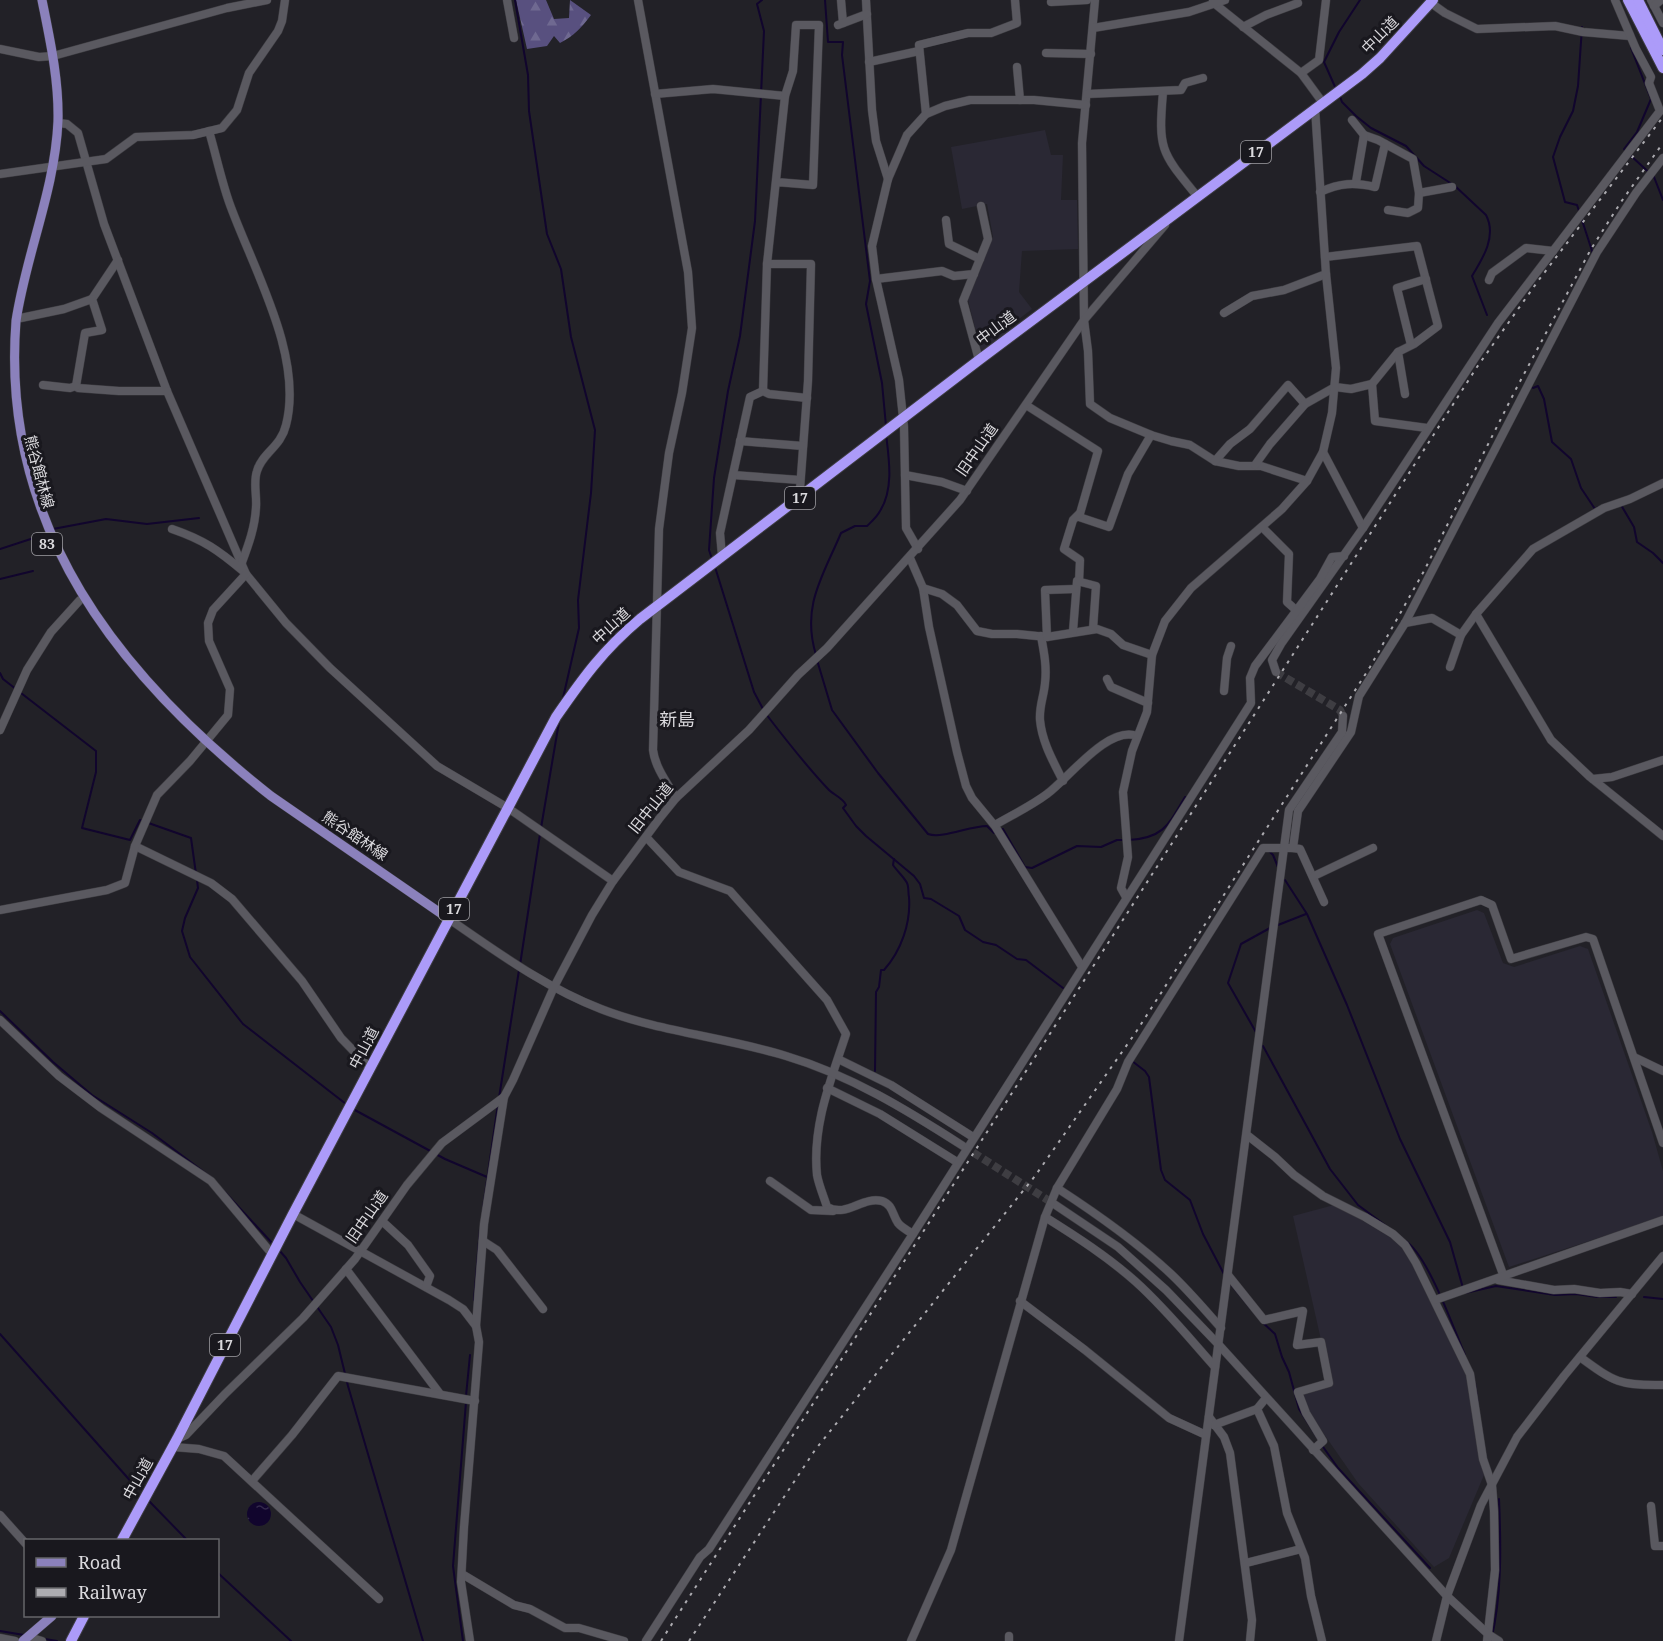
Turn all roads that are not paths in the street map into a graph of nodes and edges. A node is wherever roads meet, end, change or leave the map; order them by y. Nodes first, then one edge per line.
1 (42, 0) edge
2 (267, 0) edge
3 (285, 0) edge
4 (507, 0) edge
5 (638, 0) edge
6 (841, 0) edge
7 (866, 0) edge
8 (1015, 0) edge
9 (1087, 0) edge
10 (1095, 0) edge
11 (1225, 0) edge
12 (1326, 0) edge
13 (1615, 0) edge
14 (1628, 0) edge
15 (1638, 0) edge
16 (1661, 0) edge
17 (1051, 2) dead end
18 (1214, 2) edge
19 (1432, 2) edge
20 (1298, 3) dead end
21 (1652, 3) edge
22 (225, 4) edge
23 (867, 14) junction
24 (1663, 23) edge
25 (1243, 27) junction
26 (1093, 28) junction
27 (1630, 36) junction
28 (514, 38) dead end
29 (0, 49) edge
30 (1663, 50) edge
31 (919, 51) junction
32 (1046, 53) dead end
33 (1091, 54) junction
34 (53, 56) junction
35 (869, 62) junction
36 (1017, 67) dead end
37 (1663, 68) edge
38 (1301, 73) junction
39 (1203, 78) dead end
40 (1163, 92) junction
41 (655, 94) junction
42 (1087, 94) junction
43 (785, 96) junction
44 (1020, 100) junction
45 (1086, 105) junction
46 (1319, 105) junction
47 (926, 114) junction
48 (1352, 120) dead end
49 (58, 123) junction
50 (209, 131) junction
51 (1364, 135) junction
52 (1385, 144) junction
53 (1663, 158) edge
54 (87, 163) junction
55 (52, 167) junction
56 (0, 174) edge
57 (888, 178) junction
58 (776, 182) junction
59 (1356, 182) junction
60 (1452, 187) dead end
61 (1320, 192) junction
62 (1419, 193) junction
63 (1197, 196) junction
64 (981, 206) dead end
65 (1178, 210) junction
66 (1388, 210) dead end
67 (946, 220) dead end
68 (1553, 251) junction
69 (1325, 257) junction
70 (980, 259) junction
71 (118, 260) junction
72 (768, 264) junction
73 (974, 273) junction
74 (1326, 274) junction
75 (876, 279) junction
76 (1426, 279) junction
77 (1489, 280) dead end
78 (1084, 282) junction
79 (92, 299) junction
80 (1224, 313) dead end
81 (16, 319) junction
82 (1084, 320) junction
83 (1411, 345) junction
84 (1398, 352) junction
85 (979, 360) junction
86 (1372, 384) junction
87 (43, 385) dead end
88 (76, 387) junction
89 (1335, 387) junction
90 (167, 391) junction
91 (764, 391) junction
92 (1405, 394) dead end
93 (807, 398) junction
94 (1305, 404) junction
95 (1026, 405) junction
96 (903, 419) junction
97 (1427, 428) junction
98 (1151, 435) junction
99 (740, 441) junction
100 (803, 446) junction
101 (1323, 452) junction
102 (1215, 461) junction
103 (1256, 465) junction
104 (733, 475) junction
105 (905, 475) junction
106 (800, 480) junction
107 (1307, 481) junction
108 (1663, 483) edge
109 (967, 491) junction
110 (802, 496) junction
111 (1079, 514) junction
112 (1262, 527) junction
113 (1363, 528) junction
114 (172, 529) dead end
115 (918, 549) junction
116 (1344, 556) junction
117 (910, 558) junction
118 (716, 561) junction
119 (241, 565) junction
120 (246, 574) junction
121 (1077, 585) junction
122 (922, 588) junction
123 (80, 600) junction
124 (656, 607) junction
125 (1297, 610) junction
126 (1476, 614) junction
127 (1405, 623) junction
128 (1093, 629) junction
129 (1073, 632) junction
130 (1461, 635) junction
131 (1044, 637) junction
132 (1231, 646) dead end
133 (1152, 655) junction
134 (1450, 667) dead end
135 (1276, 672) dead end
136 (1107, 679) dead end
137 (1224, 690) dead end
138 (1148, 703) junction
139 (1343, 716) dead end
140 (0, 730) edge
141 (1137, 736) junction
142 (207, 742) junction
143 (1663, 760) edge
144 (1593, 779) junction
145 (1063, 781) junction
146 (676, 798) junction
147 (508, 808) junction
148 (996, 828) junction
149 (1663, 836) edge
150 (646, 837) junction
151 (135, 846) junction
152 (1289, 847) junction
153 (1373, 848) dead end
154 (1314, 876) junction
155 (613, 881) junction
156 (1126, 897) junction
157 (1324, 902) dead end
158 (0, 910) edge
159 (449, 919) junction
160 (1082, 967) junction
161 (554, 987) junction
162 (0, 1020) edge
163 (1634, 1057) junction
164 (838, 1059) junction
165 (370, 1068) junction
166 (1663, 1071) edge
167 (832, 1072) junction
168 (827, 1088) junction
169 (503, 1098) junction
170 (1661, 1129) edge
171 (1247, 1136) junction
172 (973, 1137) junction
173 (1663, 1143) edge
174 (963, 1146) tunnel mouth
175 (957, 1162) junction
176 (770, 1181) dead end
177 (1057, 1188) junction
178 (1054, 1204) tunnel mouth
179 (835, 1211) junction
180 (293, 1214) junction
181 (1045, 1217) junction
182 (1663, 1220) edge
183 (382, 1221) junction
184 (913, 1234) junction
185 (483, 1241) junction
186 (275, 1249) junction
187 (362, 1251) junction
188 (1663, 1256) edge
189 (346, 1269) junction
190 (1228, 1275) junction
191 (1500, 1278) junction
192 (426, 1287) junction
193 (1632, 1294) junction
194 (1435, 1300) junction
195 (1020, 1301) junction
196 (543, 1309) dead end
197 (476, 1326) junction
198 (1221, 1328) junction
199 (1219, 1345) junction
200 (1580, 1357) junction
201 (1215, 1367) junction
202 (1663, 1385) edge
203 (440, 1394) junction
204 (1266, 1398) junction
205 (471, 1400) junction
206 (1257, 1408) junction
207 (1209, 1418) junction
208 (1215, 1425) junction
209 (1206, 1435) junction
210 (175, 1443) junction
211 (1318, 1446) junction
212 (252, 1481) junction
213 (1492, 1485) junction
214 (1651, 1506) dead end
215 (0, 1515) edge
216 (123, 1539) edge
217 (24, 1542) edge
218 (1663, 1546) edge
219 (1302, 1549) junction
220 (1245, 1563) junction
221 (462, 1574) junction
222 (1447, 1596) junction
223 (379, 1599) dead end
224 (51, 1617) edge
225 (83, 1617) edge
226 (1488, 1636) edge
227 (0, 1638) edge
228 (26, 1639) edge
229 (1498, 1640) edge
230 (15, 1641) edge
231 (42, 1641) edge
232 (71, 1641) edge
233 (470, 1641) edge
234 (624, 1641) edge
235 (646, 1641) edge
236 (911, 1641) edge
237 (1179, 1641) edge
238 (1250, 1641) edge
239 (1322, 1641) edge
240 (1436, 1641) edge

1 - 34 main road, 熊谷館林線 / 83
2 - 22 street
3 - 50 street
4 - 28 street
5 - 41 street
6 - 23 street
7 - 23 street
8 - 31 street
9 - 17 street
10 - 26 street
11 - 18 street
12 - 38 street
13 - 27 street
14 - 37 highway
15 - 30 highway
16 - 21 street
18 - 25 street
18 - 26 street
19 - 27 street
19 - 46 highway, 中山道 / 17
20 - 25 street
21 - 24 street
22 - 34 street
23 - 35 street
25 - 38 street
26 - 33 street
27 - 68 street
29 - 34 street
31 - 35 street
31 - 47 street
32 - 33 street
33 - 42 street
34 - 49 main road, 熊谷館林線 / 83
35 - 57 street
36 - 44 street
38 - 46 street
39 - 40 street
40 - 42 street
40 - 63 street
41 - 43 street
41 - 124 street
42 - 45 street
43 - 58 street
43 - 58 street
44 - 45 street
44 - 47 street
45 - 78 street
46 - 61 street
46 - 63 highway, 中山道 / 17
47 - 57 street
48 - 51 street
49 - 54 street
49 - 55 main road, 熊谷館林線 / 83
50 - 54 street
50 - 119 street
51 - 52 street
51 - 59 street
52 - 59 street
52 - 62 street
53 - 127 street
54 - 55 street
54 - 71 street
55 - 56 street
55 - 81 main road, 熊谷館林線 / 83
57 - 75 street
58 - 72 street
59 - 61 street
60 - 62 street
61 - 69 street
62 - 66 street
63 - 65 highway, 中山道 / 17
64 - 70 street
65 - 78 highway, 中山道 / 17
65 - 82 street, 旧中山道
67 - 70 street
68 - 77 street
68 - 97 street
69 - 74 street
69 - 76 street
70 - 73 street
71 - 79 street
71 - 90 street
72 - 91 street
72 - 93 street
73 - 75 street
73 - 85 street
74 - 80 street
74 - 89 street
75 - 96 street
76 - 83 street
76 - 83 street
78 - 82 street
78 - 85 highway, 中山道 / 17
79 - 81 street
79 - 88 street
81 - 123 main road, 熊谷館林線 / 83
82 - 95 street, 旧中山道
82 - 98 street
83 - 84 street
84 - 86 street
84 - 92 street
85 - 96 highway, 中山道 / 17
86 - 89 street
86 - 97 street
87 - 88 street
88 - 90 street
89 - 94 street
89 - 101 street
90 - 119 street
91 - 93 street
91 - 99 street
93 - 100 street
94 - 102 street
94 - 103 street
95 - 109 street, 旧中山道
95 - 111 street
96 - 105 street
96 - 110 highway, 中山道 / 17
97 - 113 street
98 - 102 street
98 - 111 street
99 - 100 street
99 - 104 street
100 - 106 street
101 - 107 street
101 - 113 street
102 - 103 street
103 - 107 street
104 - 106 street
104 - 118 street
105 - 109 street
105 - 115 street
106 - 110 street
107 - 112 street
108 - 126 street
109 - 115 street, 旧中山道
110 - 118 highway, 中山道 / 17
111 - 121 street
112 - 125 street
112 - 133 street
113 - 116 street
114 - 120 street
115 - 117 street, 旧中山道
116 - 125 street
116 - 135 street
117 - 122 street
117 - 146 street, 旧中山道
118 - 124 highway, 中山道 / 17
119 - 120 street
120 - 142 street
120 - 147 street
121 - 128 street
121 - 129 street
121 - 131 street
122 - 131 street
122 - 148 street
123 - 140 street
123 - 142 main road, 熊谷館林線 / 83
124 - 146 street
124 - 147 highway, 中山道 / 17
125 - 156 street
126 - 130 street
126 - 144 street
127 - 130 street
127 - 152 street
128 - 129 street
128 - 133 street
129 - 131 street
130 - 134 street
131 - 145 street
132 - 137 street
133 - 138 street
136 - 138 street
138 - 141 street
139 - 152 street
141 - 145 street
141 - 156 street
142 - 151 street
142 - 159 main road, 熊谷館林線 / 83
143 - 144 street
144 - 149 street
145 - 148 street
146 - 150 street, 旧中山道
147 - 155 street
147 - 159 highway, 中山道 / 17
148 - 160 street
150 - 155 street, 旧中山道
150 - 164 street
151 - 158 street
151 - 165 street
152 - 154 street
152 - 171 street
152 - 177 street
153 - 154 street
154 - 157 street
155 - 161 street, 旧中山道
156 - 160 street
159 - 161 street
159 - 165 highway, 中山道 / 17
160 - 172 street
161 - 167 street
161 - 169 street, 旧中山道
162 - 186 street
163 - 166 street
163 - 170 street
163 - 191 street
164 - 167 street
164 - 172 street
165 - 180 highway, 中山道 / 17
167 - 168 street
167 - 174 street
168 - 175 street
168 - 179 street
169 - 183 street, 旧中山道
169 - 185 street
170 - 173 street
171 - 190 street
171 - 194 street
172 - 175 street
175 - 184 street
176 - 179 street
177 - 181 street
177 - 198 street
178 - 199 street
179 - 184 street
180 - 186 highway, 中山道 / 17
180 - 187 street
181 - 195 street
181 - 201 street
182 - 191 street
183 - 187 street, 旧中山道
183 - 192 street
184 - 235 street
185 - 196 street
185 - 197 street
186 - 210 highway, 中山道 / 17
187 - 189 street, 旧中山道
187 - 192 street
188 - 193 street
189 - 203 street
189 - 210 street, 旧中山道
190 - 198 street
190 - 211 street
191 - 193 street
191 - 194 street
192 - 197 street
193 - 200 street
194 - 213 street
195 - 209 street
195 - 236 street
197 - 205 street
198 - 199 street
199 - 201 street
199 - 204 street
200 - 202 street
200 - 213 street
201 - 207 street
203 - 205 street
203 - 212 street
204 - 206 street
204 - 211 street
205 - 221 street
206 - 208 street
206 - 219 street
207 - 208 street
207 - 209 street
208 - 220 street
209 - 237 street
210 - 212 street
210 - 216 highway, 中山道 / 17
211 - 222 street
212 - 223 street
213 - 222 street
213 - 226 street
214 - 218 street
215 - 217 street
219 - 220 street
219 - 239 street
220 - 238 street
221 - 233 street
221 - 234 street
222 - 226 street
222 - 240 street
224 - 228 main road
225 - 232 highway
226 - 229 street
227 - 230 street
228 - 231 street

